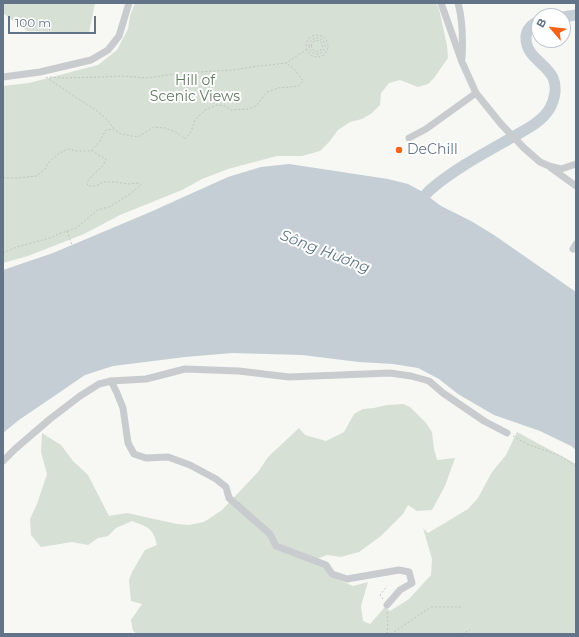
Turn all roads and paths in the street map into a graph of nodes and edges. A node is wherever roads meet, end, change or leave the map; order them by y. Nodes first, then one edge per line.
1 (129, 3) edge
2 (442, 3) edge
3 (458, 3) edge
4 (312, 35) junction
5 (313, 38) junction
6 (324, 42) junction
7 (322, 44) junction
8 (311, 48) junction
9 (309, 50) junction
10 (307, 51) junction
11 (320, 54) junction
12 (321, 56) junction
13 (462, 62) junction
14 (286, 63) junction
15 (3, 77) edge
16 (476, 93) junction
17 (114, 129) junction
18 (409, 138) dead end
19 (92, 150) junction
20 (576, 164) edge
21 (549, 166) junction
22 (3, 177) edge
23 (576, 186) edge
24 (66, 231) junction
25 (72, 245) dead end
26 (3, 253) edge
27 (111, 381) junction
28 (507, 433) joint
29 (3, 461) edge
30 (576, 468) edge
31 (387, 605) dead end
32 (463, 607) dead end
33 (470, 630) dead end
34 (391, 634) edge
35 (462, 634) edge

1 - 15 street
2 - 13 street
3 - 13 street
4 - 5 path
4 - 10 path
4 - 12 path
5 - 6 path
5 - 9 path
6 - 7 path
6 - 11 path
7 - 8 path
7 - 8 path
8 - 9 path
9 - 10 path
9 - 11 path
10 - 12 path
10 - 14 path
11 - 12 path
13 - 16 street
14 - 17 path
14 - 17 path
16 - 18 street
16 - 21 street
17 - 19 path
19 - 22 path
19 - 24 path
20 - 21 street
21 - 23 street
24 - 25 path
24 - 26 path
27 - 28 street
27 - 29 street
27 - 31 street
28 - 30 path
32 - 34 path
33 - 35 path

